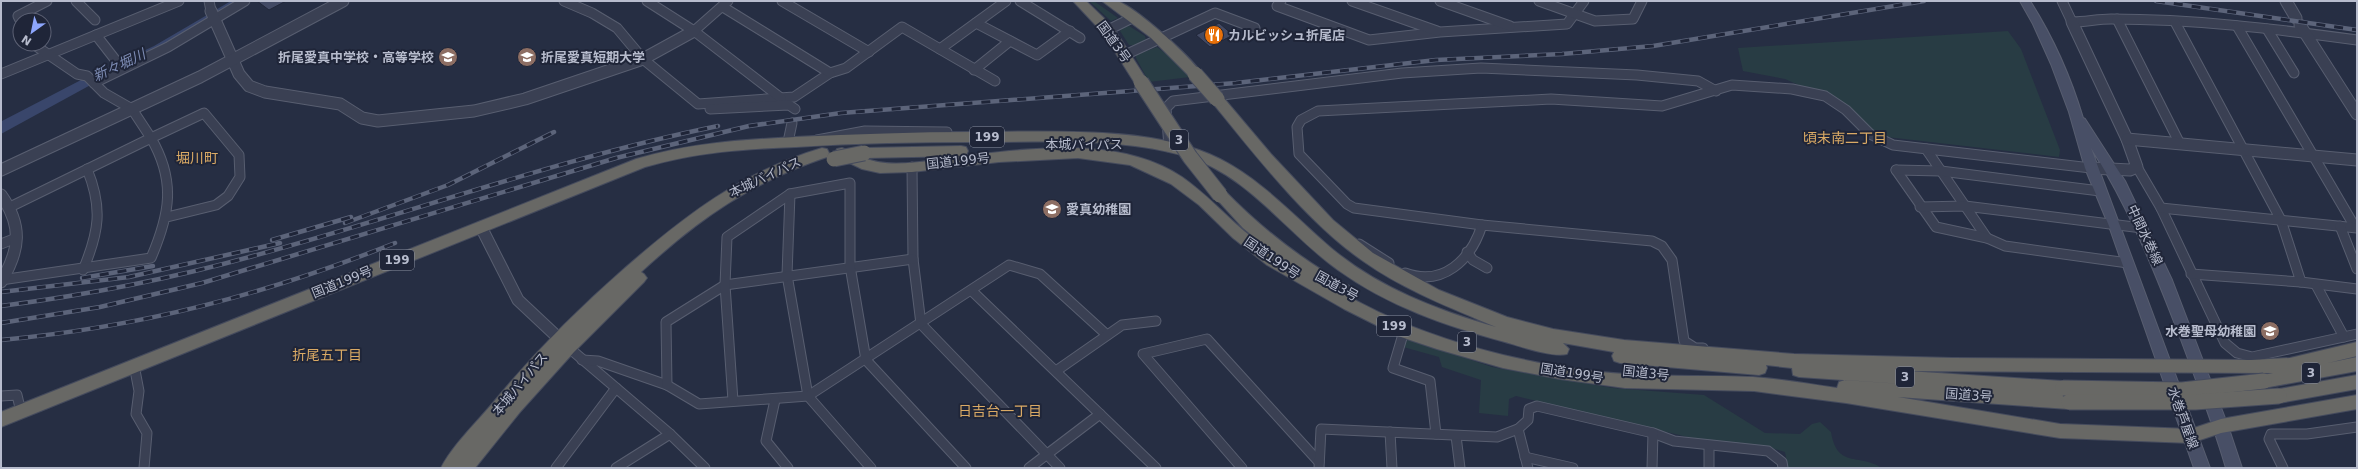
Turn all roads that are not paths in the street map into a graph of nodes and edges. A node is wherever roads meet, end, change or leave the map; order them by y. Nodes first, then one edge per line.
1 (47, 1) edge
2 (76, 1) edge
3 (179, 1) edge
4 (209, 1) edge
5 (245, 1) edge
6 (343, 1) edge
7 (564, 1) edge
8 (647, 1) edge
9 (782, 1) edge
10 (1006, 1) edge
11 (1020, 1) edge
12 (1079, 1) edge
13 (1108, 1) edge
14 (1282, 1) edge
15 (1352, 1) edge
16 (1440, 1) edge
17 (1539, 1) edge
18 (1584, 1) edge
19 (1642, 1) edge
20 (2025, 1) edge
21 (2062, 1) edge
22 (2286, 1) edge
23 (726, 4) edge
24 (26, 12) edge
25 (1576, 14) junction
26 (213, 15) junction
27 (1134, 17) junction
28 (2117, 18) junction
29 (95, 20) dead end
30 (976, 22) junction
31 (2072, 22) junction
32 (2175, 22) junction
33 (2301, 25) junction
34 (2237, 26) junction
35 (1255, 28) dead end
36 (1516, 28) junction
37 (2267, 29) junction
38 (1108, 30) junction
39 (694, 31) junction
40 (1070, 31) junction
41 (1440, 32) junction
42 (96, 35) junction
43 (1080, 38) dead end
44 (1162, 39) junction
45 (2357, 40) edge
46 (1010, 41) junction
47 (940, 49) junction
48 (44, 52) edge
49 (869, 52) junction
50 (1125, 54) junction
51 (48, 55) junction
52 (643, 59) junction
53 (232, 60) junction
54 (117, 62) dead end
55 (974, 70) junction
56 (830, 73) junction
57 (2294, 73) dead end
58 (1, 74) edge
59 (92, 81) junction
60 (995, 81) dead end
61 (1716, 91) junction
62 (781, 98) junction
63 (698, 104) junction
64 (132, 109) junction
65 (794, 109) dead end
66 (2075, 112) junction
67 (2357, 114) edge
68 (792, 122) dead end
69 (151, 138) junction
70 (2127, 138) junction
71 (788, 142) junction
72 (2179, 142) junction
73 (1169, 147) junction
74 (819, 149) junction
75 (1926, 149) junction
76 (2242, 149) junction
77 (856, 153) junction
78 (1078, 153) junction
79 (1264, 156) junction
80 (2311, 156) junction
81 (2357, 160) edge
82 (912, 167) junction
83 (2137, 167) junction
84 (2091, 168) junction
85 (87, 169) junction
86 (2111, 169) junction
87 (1, 170) edge
88 (1942, 171) junction
89 (1248, 184) junction
90 (2100, 191) junction
91 (790, 194) junction
92 (1, 195) edge
93 (1965, 206) junction
94 (10, 207) junction
95 (1920, 207) junction
96 (2161, 208) junction
97 (167, 217) junction
98 (2282, 220) junction
99 (1328, 224) junction
100 (1482, 225) junction
101 (2115, 226) junction
102 (2340, 226) junction
103 (481, 227) junction
104 (2356, 227) edge
105 (2142, 228) junction
106 (16, 238) junction
107 (1987, 238) junction
108 (1, 244) edge
109 (1467, 252) junction
110 (913, 259) junction
111 (2128, 263) junction
112 (850, 266) junction
113 (1487, 268) dead end
114 (2357, 269) edge
115 (83, 270) junction
116 (2192, 274) junction
117 (787, 275) junction
118 (1, 281) edge
119 (2301, 282) junction
120 (725, 285) junction
121 (2316, 285) junction
122 (2357, 289) edge
123 (972, 291) junction
124 (1444, 305) junction
125 (1156, 321) dead end
126 (1504, 323) junction
127 (921, 324) junction
128 (1521, 328) junction
129 (1404, 331) junction
130 (2357, 334) edge
131 (1107, 335) junction
132 (2344, 337) junction
133 (1684, 341) junction
134 (563, 343) junction
135 (1561, 349) junction
136 (2357, 349) edge
137 (582, 360) junction
138 (866, 360) junction
139 (1794, 361) junction
140 (134, 364) junction
141 (2357, 364) edge
142 (2165, 367) junction
143 (2199, 367) junction
144 (1056, 371) junction
145 (2357, 382) edge
146 (1754, 384) junction
147 (667, 385) junction
148 (616, 388) junction
149 (2066, 395) junction
150 (1, 396) edge
151 (808, 396) junction
152 (775, 400) junction
153 (733, 401) junction
154 (2357, 402) edge
155 (21, 412) junction
156 (1100, 414) junction
157 (1, 420) edge
158 (2221, 426) junction
159 (2357, 427) edge
160 (1518, 429) junction
161 (1390, 432) junction
162 (1653, 433) junction
163 (670, 434) junction
164 (1436, 434) junction
165 (1456, 436) junction
166 (2191, 436) junction
167 (1709, 446) junction
168 (1046, 454) junction
169 (1526, 457) junction
170 (1319, 465) edge
171 (144, 468) edge
172 (450, 468) edge
173 (465, 468) edge
174 (556, 468) edge
175 (616, 468) edge
176 (705, 468) edge
177 (788, 468) edge
178 (871, 468) edge
179 (966, 468) edge
180 (1029, 468) edge
181 (1060, 468) edge
182 (1156, 468) edge
183 (1242, 468) edge
184 (1392, 468) edge
185 (1460, 468) edge
186 (1528, 468) edge
187 (1574, 468) edge
188 (1652, 468) edge
189 (1710, 468) edge
190 (1783, 468) edge
191 (2202, 468) edge
192 (2234, 468) edge
193 (2283, 468) edge

1 - 24 street
2 - 29 street
3 - 42 street
4 - 26 street
5 - 26 street
6 - 53 street
7 - 52 street
8 - 39 street
9 - 49 street
10 - 30 street
11 - 40 street
12 - 38 highway, 国道3号 / 3
13 - 27 highway, 国道3号 / 3
14 - 41 street
15 - 41 street
16 - 36 street
17 - 25 street
18 - 25 street
19 - 25 street
20 - 66 main road, 中間水巻線
21 - 31 street
22 - 33 street
23 - 39 street
23 - 56 street
25 - 36 street
26 - 53 street
26 - 59 street
27 - 38 street
27 - 44 highway, 国道3号 / 3
28 - 31 street
28 - 32 street
28 - 72 street
30 - 46 street
30 - 47 street
31 - 70 street
32 - 34 street
32 - 76 street
33 - 37 street
33 - 45 street
33 - 67 street
34 - 37 street
34 - 80 street
35 - 44 street
36 - 41 street
37 - 57 street
38 - 50 highway, 国道3号 / 3
39 - 52 street
39 - 62 street
40 - 43 street
40 - 46 street
42 - 51 street
42 - 54 street
44 - 50 street
44 - 79 highway, 国道3号 / 3, bridge
46 - 55 street
47 - 49 street
47 - 55 street
48 - 51 street
49 - 56 street
50 - 146 highway, 国道3号 / 3, bridge
51 - 58 street
51 - 59 street
52 - 53 street
52 - 63 street
53 - 64 street
55 - 60 street
56 - 62 street
59 - 64 street
61 - 73 street
61 - 75 street
61 - 100 street
62 - 63 street
63 - 65 street
64 - 69 street
64 - 87 street
66 - 84 main road, 中間水巻線
66 - 86 main road, 中間水巻線
68 - 71 street
69 - 85 street
69 - 97 street
69 - 97 street
70 - 72 street
70 - 83 street
71 - 74 highway, 国道199号 / 199
71 - 103 highway, 国道199号 / 199
72 - 76 street
73 - 74 highway, 国道199号 / 199
73 - 77 highway, 本城バイパス / 199
73 - 89 highway, 国道199号 / 199
74 - 77 highway, 本城バイパス / 199, bridge
74 - 77 highway, 国道199号 / 199
74 - 134 highway, 本城バイパス / 199
75 - 84 street
75 - 88 street
76 - 80 street
76 - 98 street
77 - 78 highway, 本城バイパス / 199
77 - 82 highway, 199
78 - 82 highway, 国道199号 / 199
78 - 129 highway, 国道199号 / 199
79 - 99 highway
79 - 124 highway, 国道3号 / 3
80 - 81 street
80 - 104 street
82 - 110 street
83 - 86 street
83 - 96 street
84 - 86 street
84 - 90 main road, 中間水巻線
85 - 94 street
85 - 115 street
86 - 105 main road, 中間水巻線
88 - 90 street
88 - 93 street
88 - 95 street
89 - 124 highway
89 - 135 highway, 国道199号 / 199
90 - 101 main road, 中間水巻線
91 - 112 street
91 - 117 street
91 - 120 street
92 - 94 street
93 - 95 street
93 - 101 street
93 - 107 street
94 - 106 street
95 - 107 street
96 - 98 street
96 - 116 street
97 - 115 street
98 - 102 street
98 - 119 street
99 - 109 street
99 - 126 highway
100 - 109 street
100 - 133 street
101 - 105 street
101 - 111 main road, 中間水巻線
102 - 104 street
102 - 114 street
103 - 134 street
103 - 140 highway, 国道199号 / 199
105 - 143 main road, 中間水巻線
106 - 108 street
106 - 118 street
107 - 111 street
109 - 113 street
110 - 112 street
110 - 127 street
111 - 142 main road, 中間水巻線
112 - 117 street
112 - 138 street
115 - 118 street
116 - 119 street
116 - 132 street
117 - 120 street
117 - 151 street
119 - 121 street
120 - 147 street
120 - 153 street
121 - 122 street
121 - 132 street
123 - 127 street
123 - 131 street
123 - 144 street
124 - 126 highway
124 - 135 highway, 国道3号 / 3
125 - 131 street
126 - 128 highway
127 - 138 street
127 - 168 street
128 - 133 street
128 - 139 highway
129 - 146 highway, 国道199号 / 199
129 - 164 street
130 - 132 street
131 - 144 street
133 - 139 street
134 - 137 street
134 - 172 highway, 本城バイパス / 199
134 - 173 highway, 本城バイパス / 199
135 - 149 highway, 国道3号 / 3
136 - 143 highway
137 - 147 street
137 - 148 street
138 - 151 street
138 - 179 street
139 - 142 highway
140 - 155 highway, 国道199号 / 199
140 - 171 street
141 - 149 highway, 国道3号 / 3, bridge
142 - 143 highway
142 - 166 main road, 水巻芦屋線
143 - 158 main road
144 - 156 street
145 - 149 highway, 国道3号 / 3, bridge
146 - 149 highway, 国道3号 / 3
146 - 166 highway
147 - 153 street
148 - 163 street
148 - 174 street
150 - 155 street
151 - 152 street
151 - 178 street
152 - 153 street
152 - 177 street
154 - 158 highway
155 - 157 highway, 国道199号 / 199
156 - 168 street
156 - 182 street
158 - 166 highway
158 - 192 main road
159 - 193 street
160 - 162 street
160 - 165 street
160 - 169 street
161 - 164 street
161 - 170 street
161 - 184 street
162 - 167 street
162 - 188 street
163 - 175 street
163 - 176 street
164 - 165 street
165 - 185 street
166 - 191 main road, 水巻芦屋線
167 - 189 street
167 - 190 street
168 - 180 street
168 - 181 street
169 - 186 street
169 - 187 street
170 - 183 street

